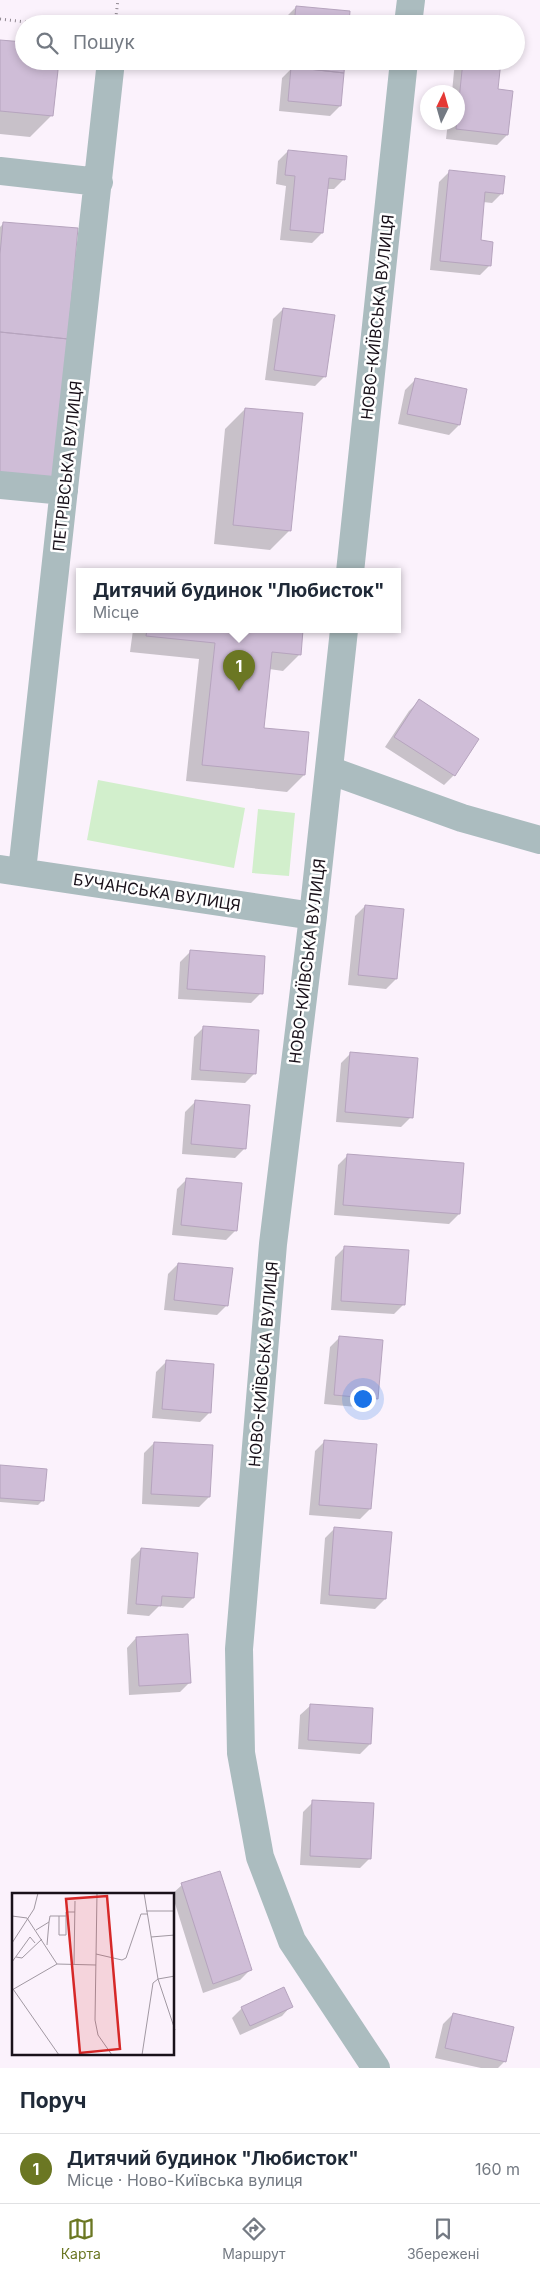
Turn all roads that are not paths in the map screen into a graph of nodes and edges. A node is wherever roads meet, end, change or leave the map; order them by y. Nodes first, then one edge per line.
1 (411, 0) edge
2 (409, 15) edge
3 (111, 70) edge
4 (403, 70) edge
5 (0, 170) edge
6 (99, 182) junction
7 (0, 485) edge
8 (64, 491) junction
9 (350, 568) edge
10 (344, 633) edge
11 (329, 770) junction
12 (540, 840) edge
13 (11, 870) edge
14 (313, 916) junction
15 (376, 2068) edge

1 - 2 street
3 - 6 street, ПЕТРІВСЬКА ВУЛИЦЯ
4 - 9 street, НОВО-КИЇВСЬКА ВУЛИЦЯ
5 - 6 street
6 - 8 street, ПЕТРІВСЬКА ВУЛИЦЯ
7 - 8 street
8 - 13 street, ПЕТРІВСЬКА ВУЛИЦЯ
10 - 11 street, НОВО-КИЇВСЬКА ВУЛИЦЯ
11 - 12 street
11 - 14 street, НОВО-КИЇВСЬКА ВУЛИЦЯ
13 - 14 street, БУЧАНСЬКА ВУЛИЦЯ
14 - 15 street, НОВО-КИЇВСЬКА ВУЛИЦЯ

